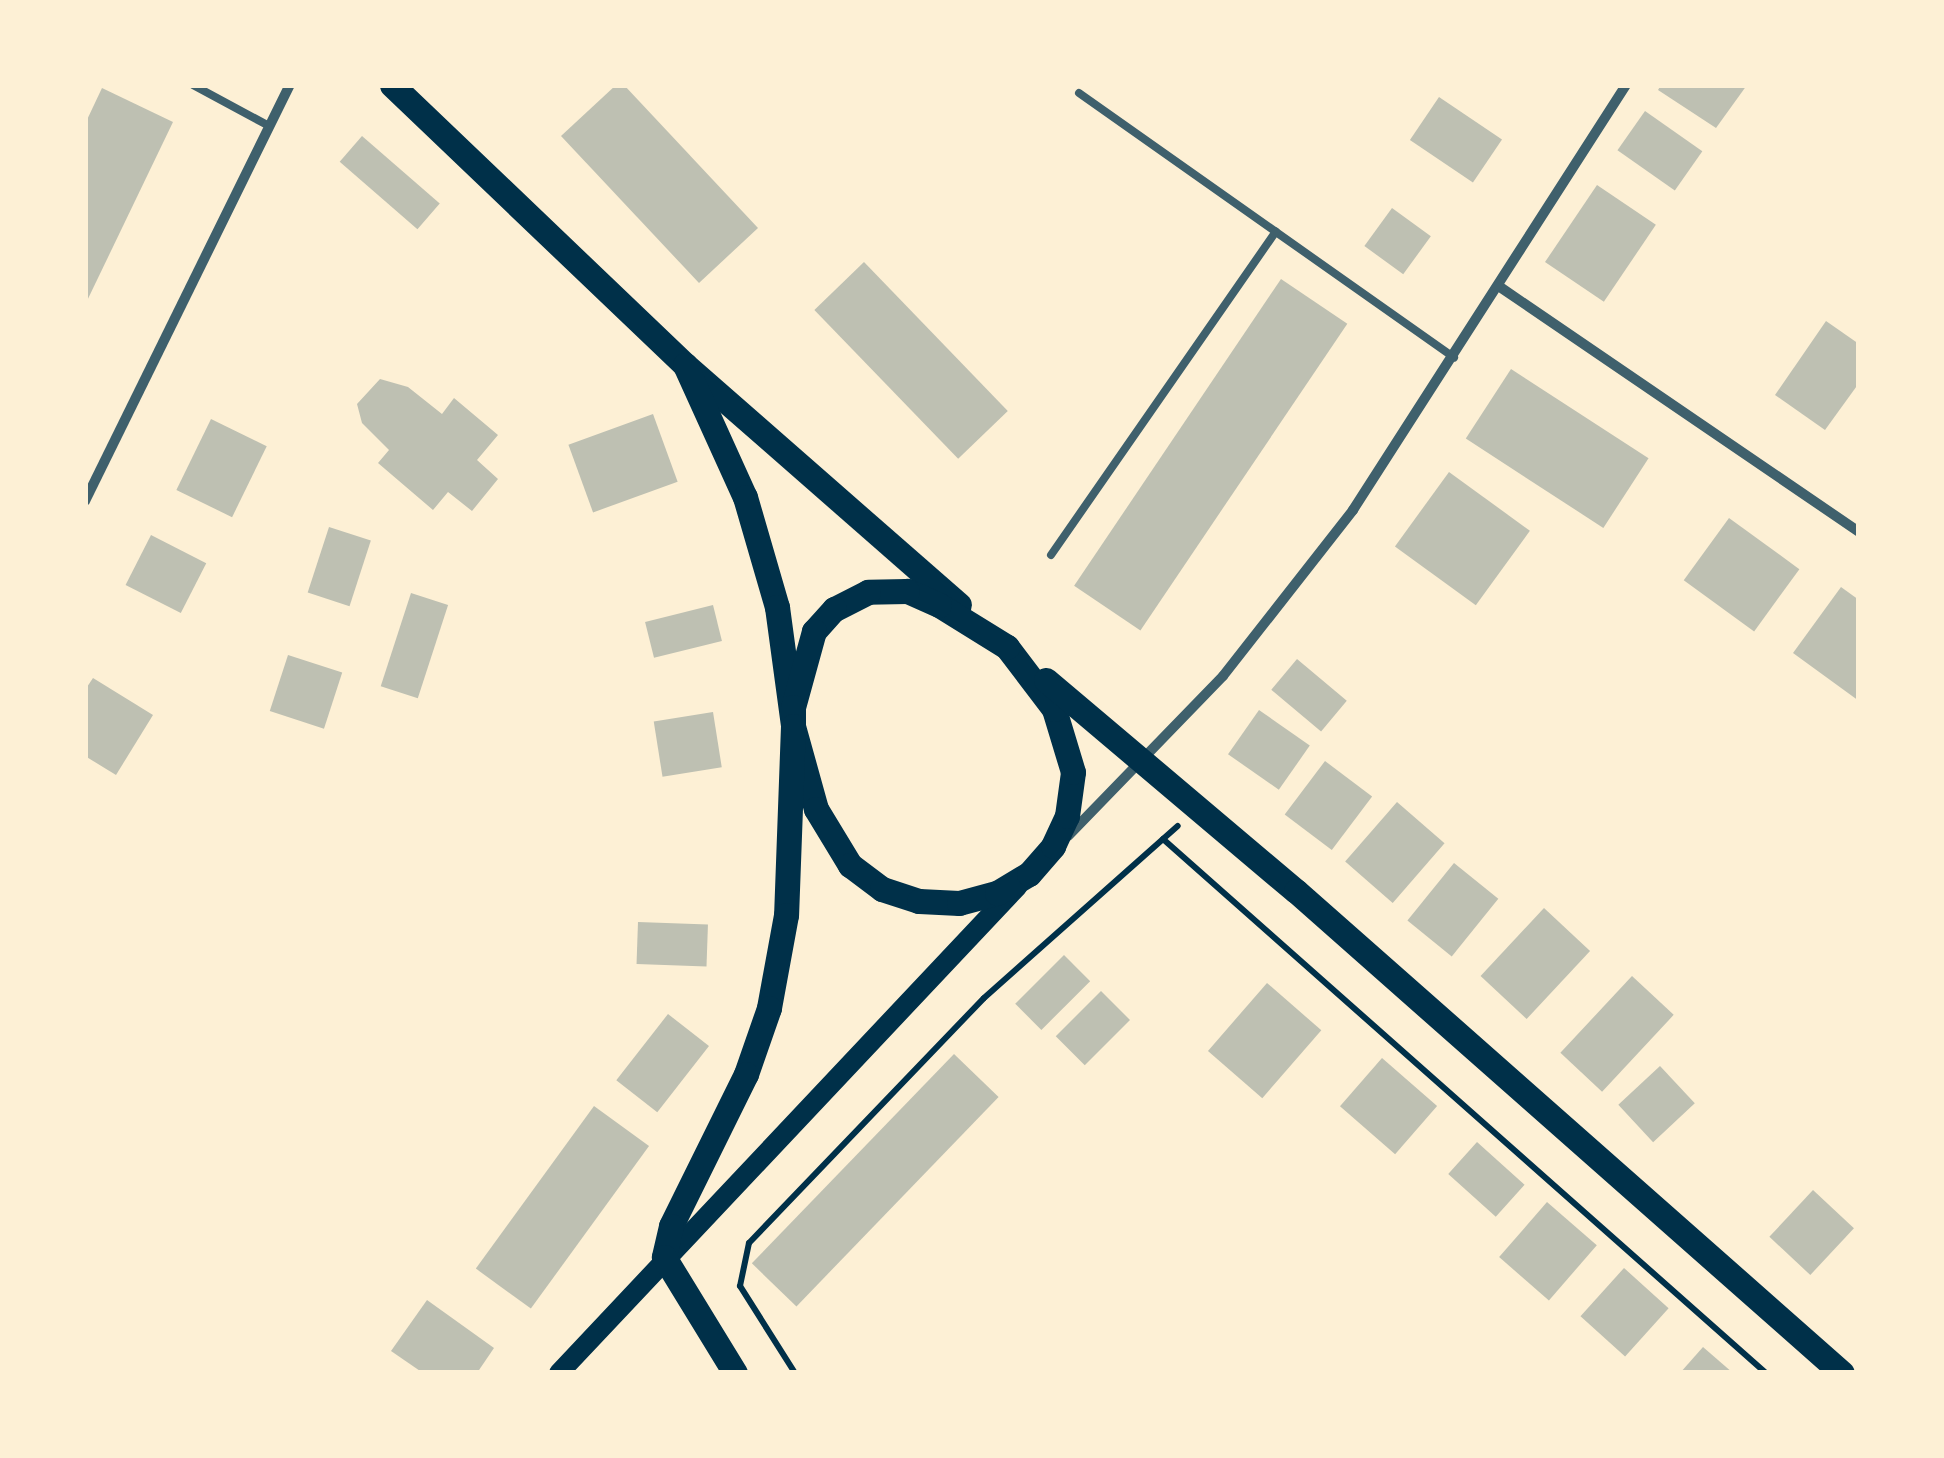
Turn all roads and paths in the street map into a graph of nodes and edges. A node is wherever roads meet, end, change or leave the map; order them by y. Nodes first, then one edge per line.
1 (193, 85) edge
2 (290, 85) edge
3 (392, 85) edge
4 (1626, 85) edge
5 (1079, 93) dead end
6 (269, 126) junction
7 (1276, 232) junction
8 (1500, 287) junction
9 (1454, 358) junction
10 (685, 365) junction
11 (85, 501) edge
12 (1859, 532) edge
13 (1051, 555) dead end
14 (1007, 647) junction
15 (794, 726) junction
16 (1142, 762) junction
17 (1197, 809) junction
18 (1163, 839) junction
19 (1032, 870) junction
20 (664, 1257) junction
21 (559, 1373) edge
22 (735, 1373) edge
23 (795, 1373) edge
24 (1766, 1373) edge
25 (1842, 1373) edge

1 - 6 lane
2 - 6 street
3 - 10 main road
4 - 8 street
5 - 7 lane
6 - 11 street
7 - 9 lane
7 - 13 lane
8 - 9 street
8 - 12 street
9 - 16 street
10 - 14 main road
10 - 15 main road
14 - 15 main road
14 - 16 main road
14 - 19 main road
15 - 19 main road
15 - 20 main road
16 - 17 main road
16 - 19 street
17 - 18 path
17 - 25 main road
18 - 23 path
18 - 24 path
19 - 20 main road
20 - 21 main road
20 - 22 main road

